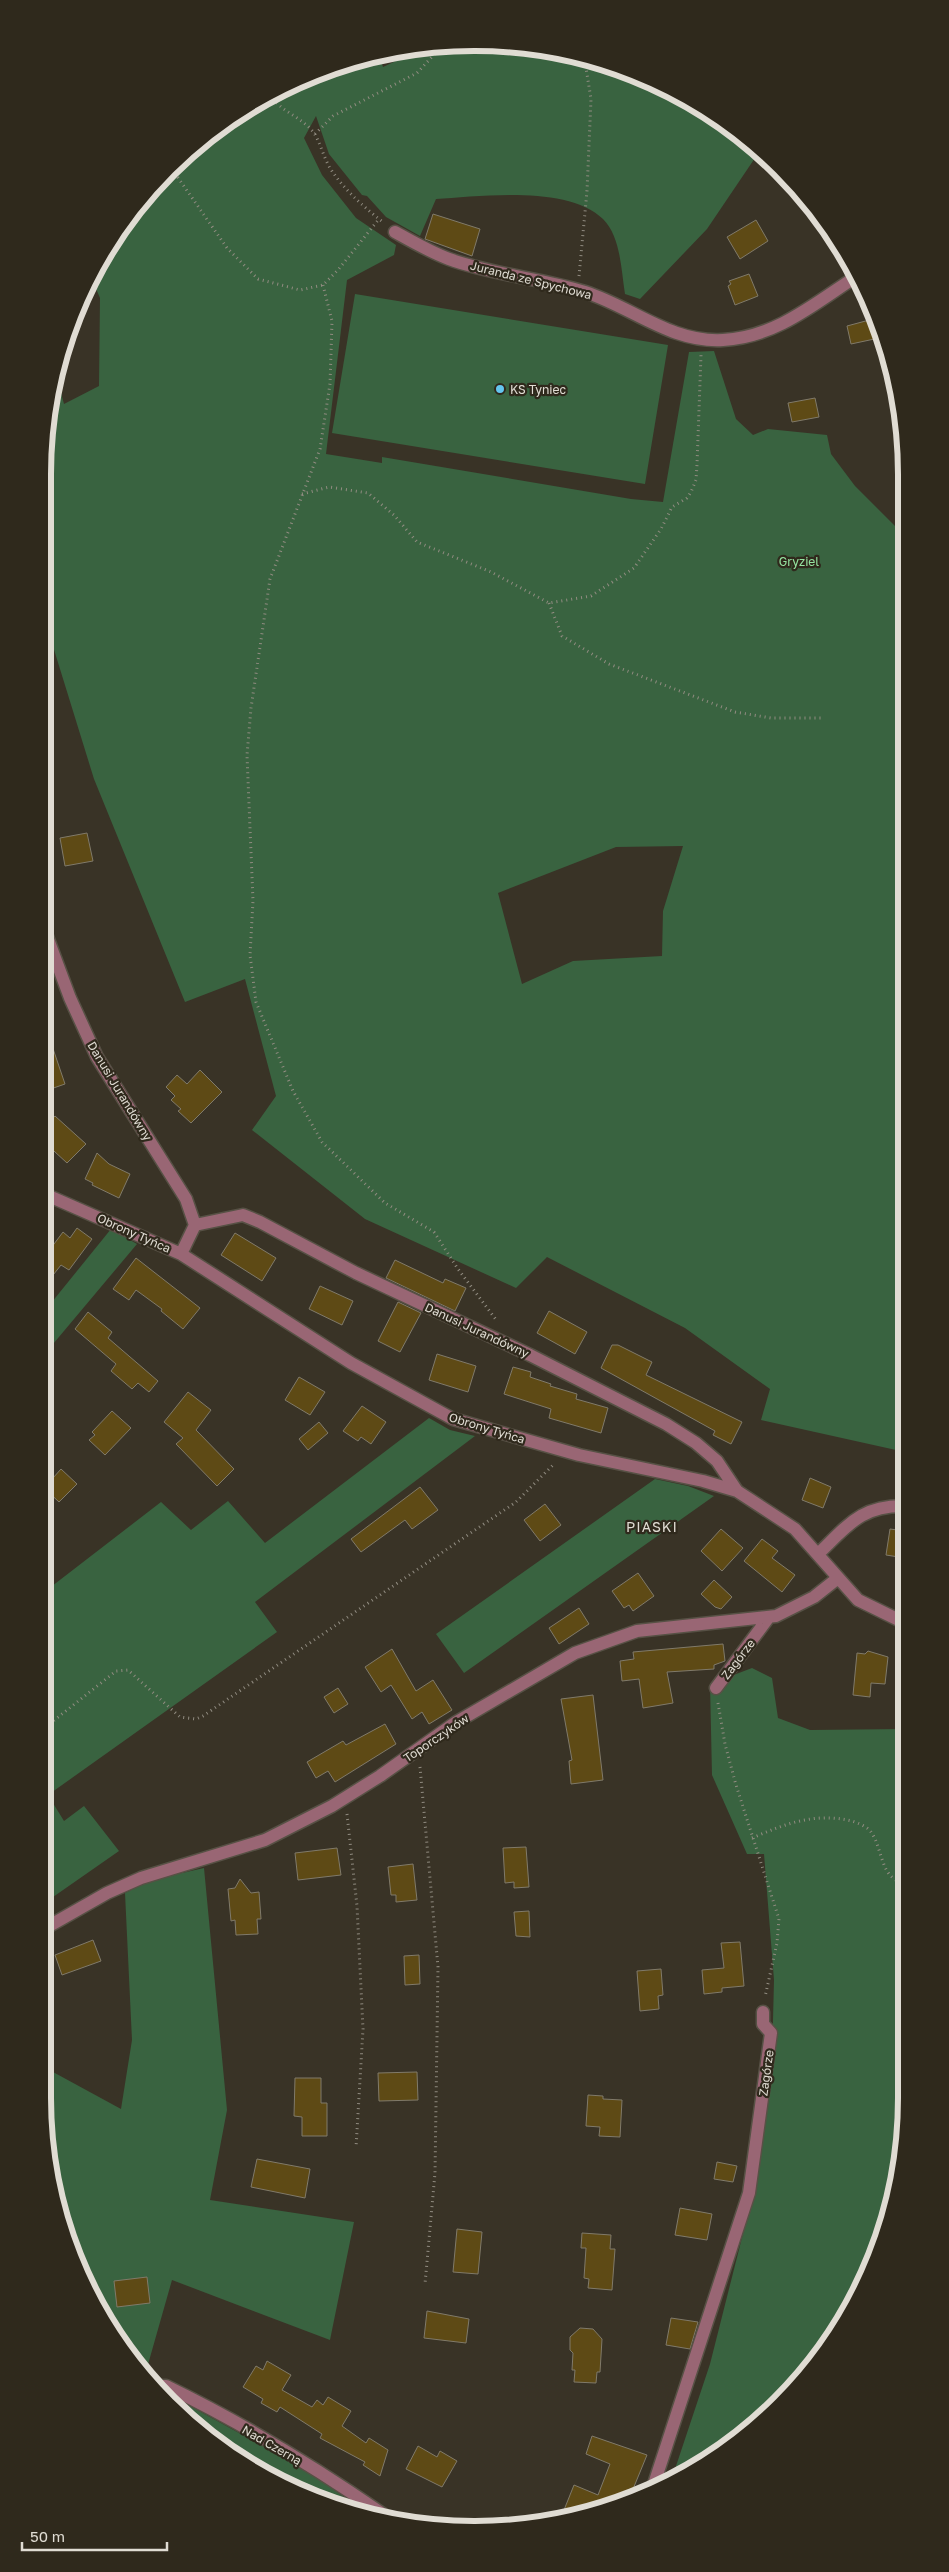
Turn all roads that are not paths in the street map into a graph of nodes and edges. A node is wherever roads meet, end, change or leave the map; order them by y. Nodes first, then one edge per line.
1 (396, 232) dead end
2 (851, 281) edge
3 (51, 947) edge
4 (51, 1197) edge
5 (195, 1225) junction
6 (181, 1254) junction
7 (737, 1491) junction
8 (898, 1506) edge
9 (819, 1553) junction
10 (838, 1578) junction
11 (769, 1617) junction
12 (898, 1619) edge
13 (716, 1688) road end
14 (51, 1925) edge
15 (763, 2012) road end
16 (165, 2386) edge
17 (655, 2480) edge
18 (375, 2508) edge

1 - 2 street, Juranda ze Spychowa
3 - 5 street, Danusi Jurandówny
4 - 6 street, Obrony Tyńca
5 - 6 street
5 - 7 street, Danusi Jurandówny
6 - 7 street, Obrony Tyńca
7 - 9 street, Obrony Tyńca
8 - 9 street
9 - 10 street, Obrony Tyńca
10 - 11 street, Toporczyków
10 - 12 street, Obrony Tyńca
11 - 13 street, Zagórze
11 - 14 street, Toporczyków
15 - 17 street, Zagórze
16 - 18 street, Nad Czerną

